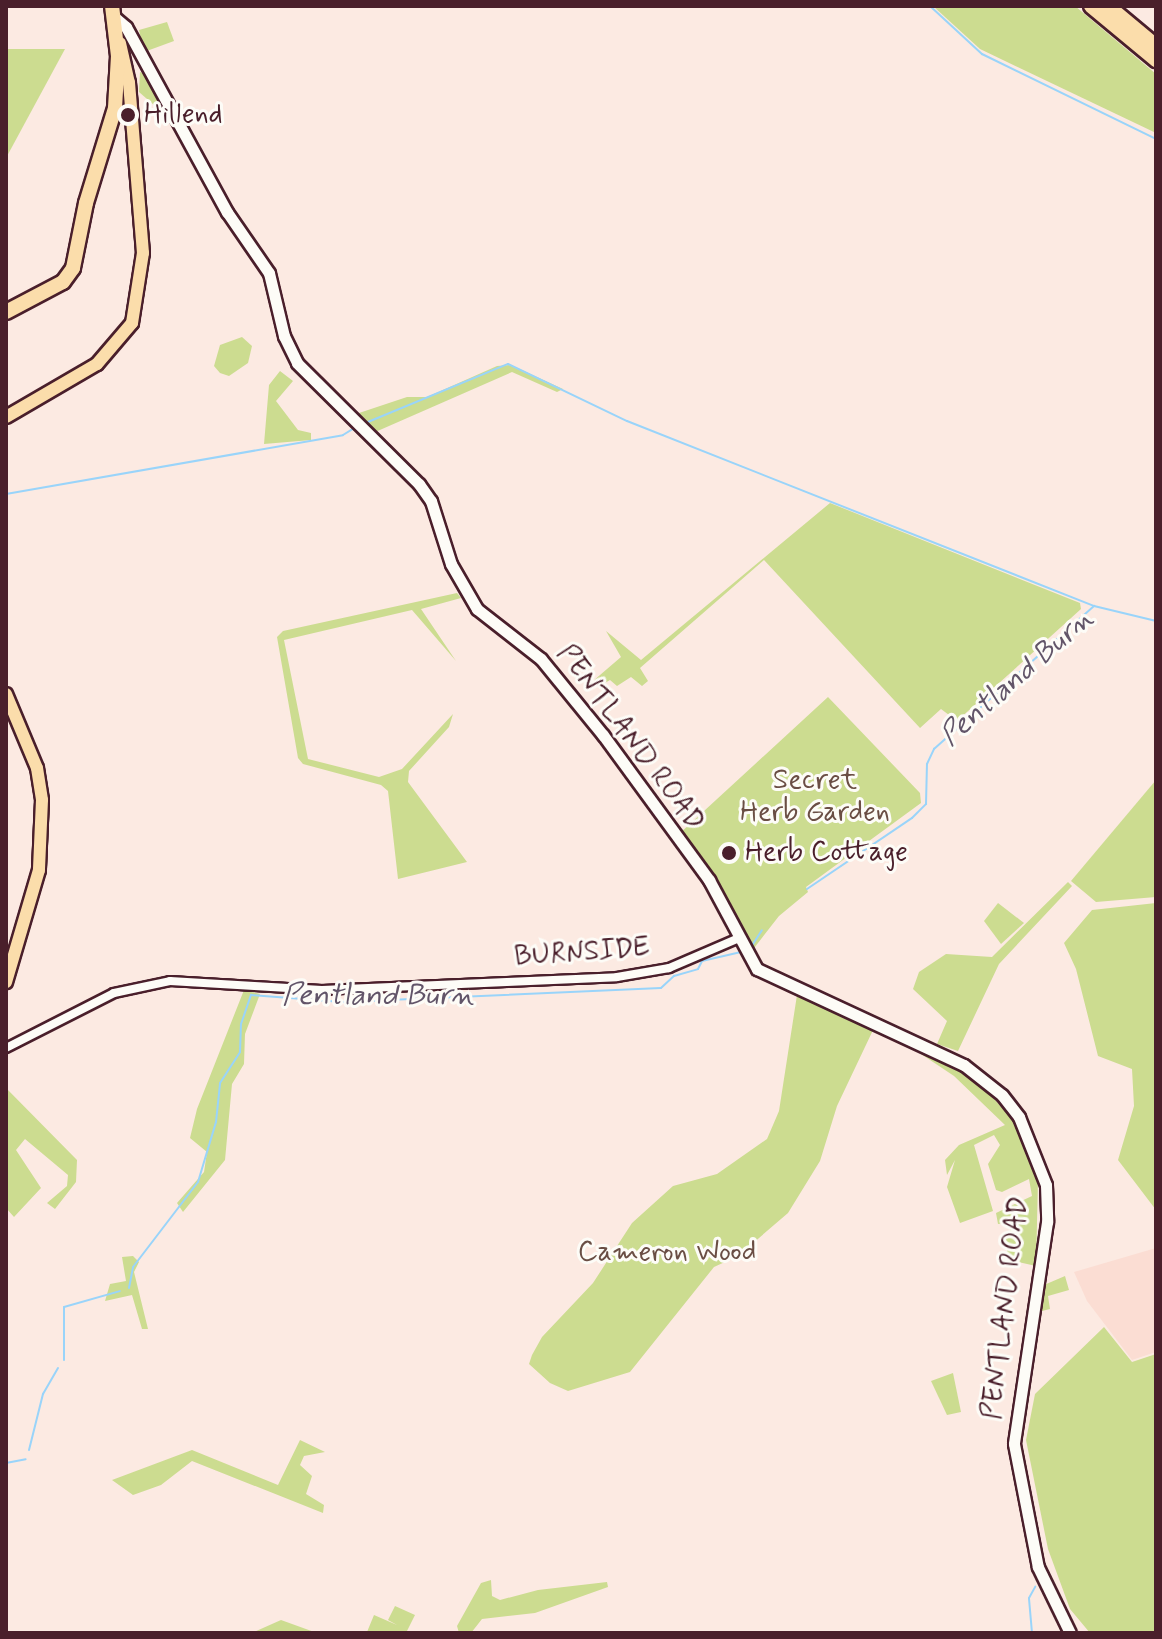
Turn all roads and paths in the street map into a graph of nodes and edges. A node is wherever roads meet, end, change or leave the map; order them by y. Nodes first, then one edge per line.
1 (1091, 6) edge
2 (1108, 6) edge
3 (112, 11) edge
4 (116, 36) junction
5 (1156, 46) edge
6 (1156, 60) edge
7 (6, 312) edge
8 (6, 417) edge
9 (6, 694) edge
10 (742, 947) junction
11 (6, 982) edge
12 (6, 1048) edge
13 (1070, 1633) edge

1 - 6 highway
2 - 5 highway
3 - 4 highway
3 - 10 street, PENTLAND ROAD
4 - 7 highway
4 - 8 main road
9 - 11 main road
10 - 12 street, BURNSIDE
10 - 13 street, PENTLAND ROAD

